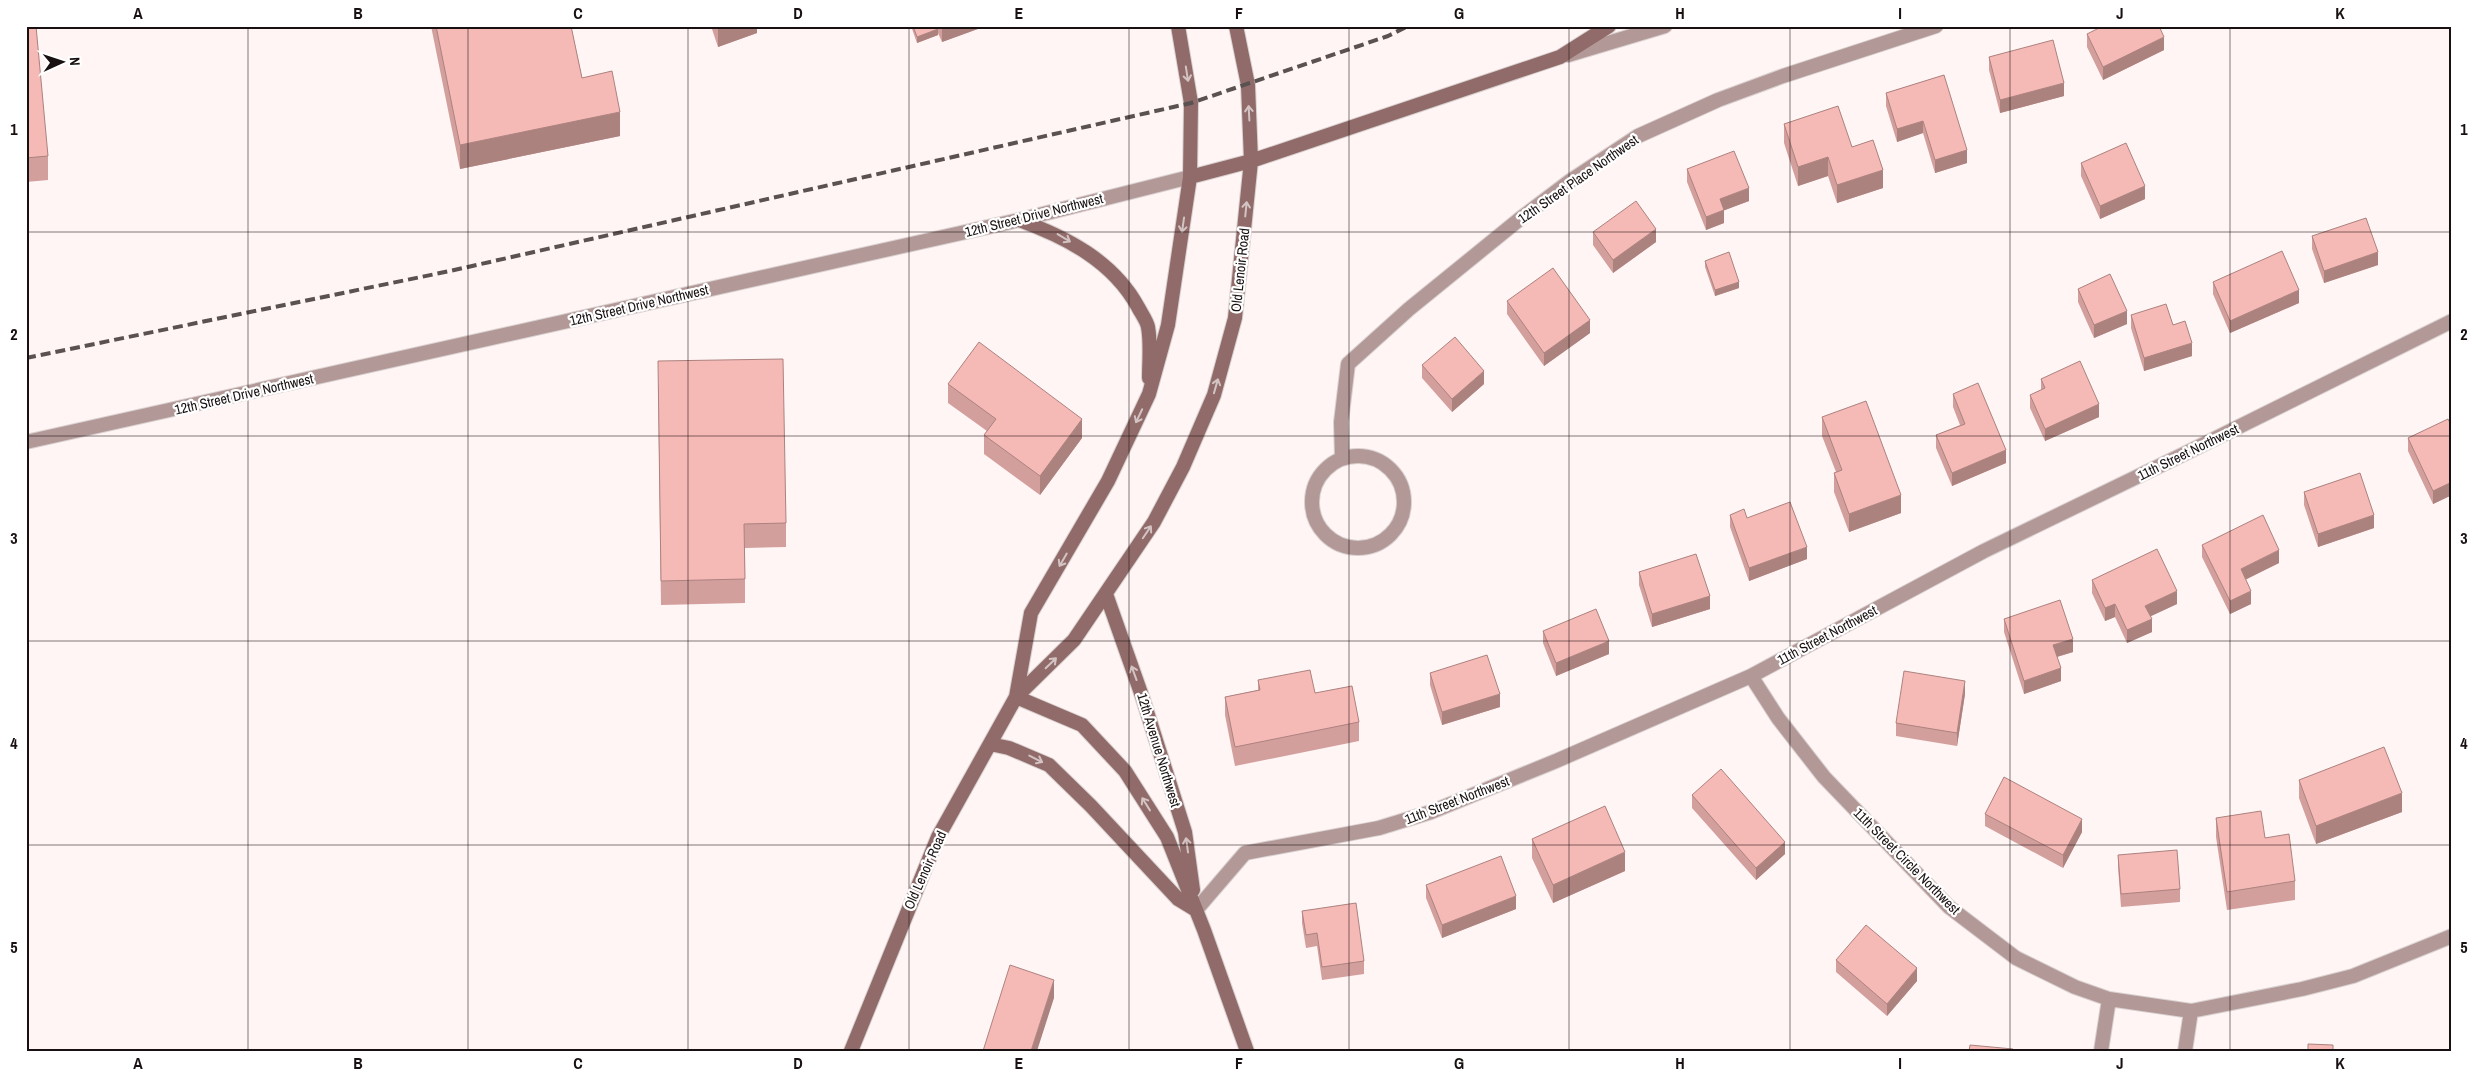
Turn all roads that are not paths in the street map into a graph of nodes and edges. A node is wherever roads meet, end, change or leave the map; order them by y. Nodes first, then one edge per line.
1 (1178, 26) edge
2 (1236, 26) edge
3 (1608, 26) edge
4 (1665, 26) edge
5 (1936, 26) edge
6 (1560, 57) junction
7 (1251, 161) junction
8 (1190, 177) junction
9 (1019, 220) junction
10 (2452, 321) edge
11 (1149, 394) junction
12 (26, 442) edge
13 (1342, 459) junction
14 (1106, 594) junction
15 (1750, 676) junction
16 (1016, 697) junction
17 (990, 744) junction
18 (1196, 910) junction
19 (2452, 936) edge
20 (2109, 999) junction
21 (2191, 1011) junction
22 (850, 1051) edge
23 (1247, 1051) edge
24 (2100, 1051) edge
25 (2185, 1051) edge

1 -> 8 main road, Old Lenoir Road
7 -> 2 main road, Old Lenoir Road
3 - 6 main road
4 - 6 street
5 - 13 street, 12th Street Place Northwest
6 - 7 main road
7 - 8 main road, 12th Street Drive Northwest
14 -> 7 main road, Old Lenoir Road
8 - 9 street, 12th Street Drive Northwest
8 -> 11 main road, Old Lenoir Road
9 -> 11 main road
9 - 12 street, 12th Street Drive Northwest
10 - 15 street, 11th Street Northwest
11 -> 16 main road, Old Lenoir Road
13 - 13 street
16 -> 14 main road, Old Lenoir Road
18 -> 14 main road, 12th Avenue Northwest
15 - 18 street, 11th Street Northwest
15 - 20 street, 11th Street Circle Northwest
16 - 17 main road, Old Lenoir Road
18 -> 16 main road, 12th Avenue Northwest
17 -> 18 main road
17 - 22 main road, Old Lenoir Road
18 - 23 main road, 12th Avenue Northwest
19 - 21 street, 11th Street Circle Northwest
20 - 21 street, 11th Street Circle Northwest
20 - 24 street
21 - 25 street

